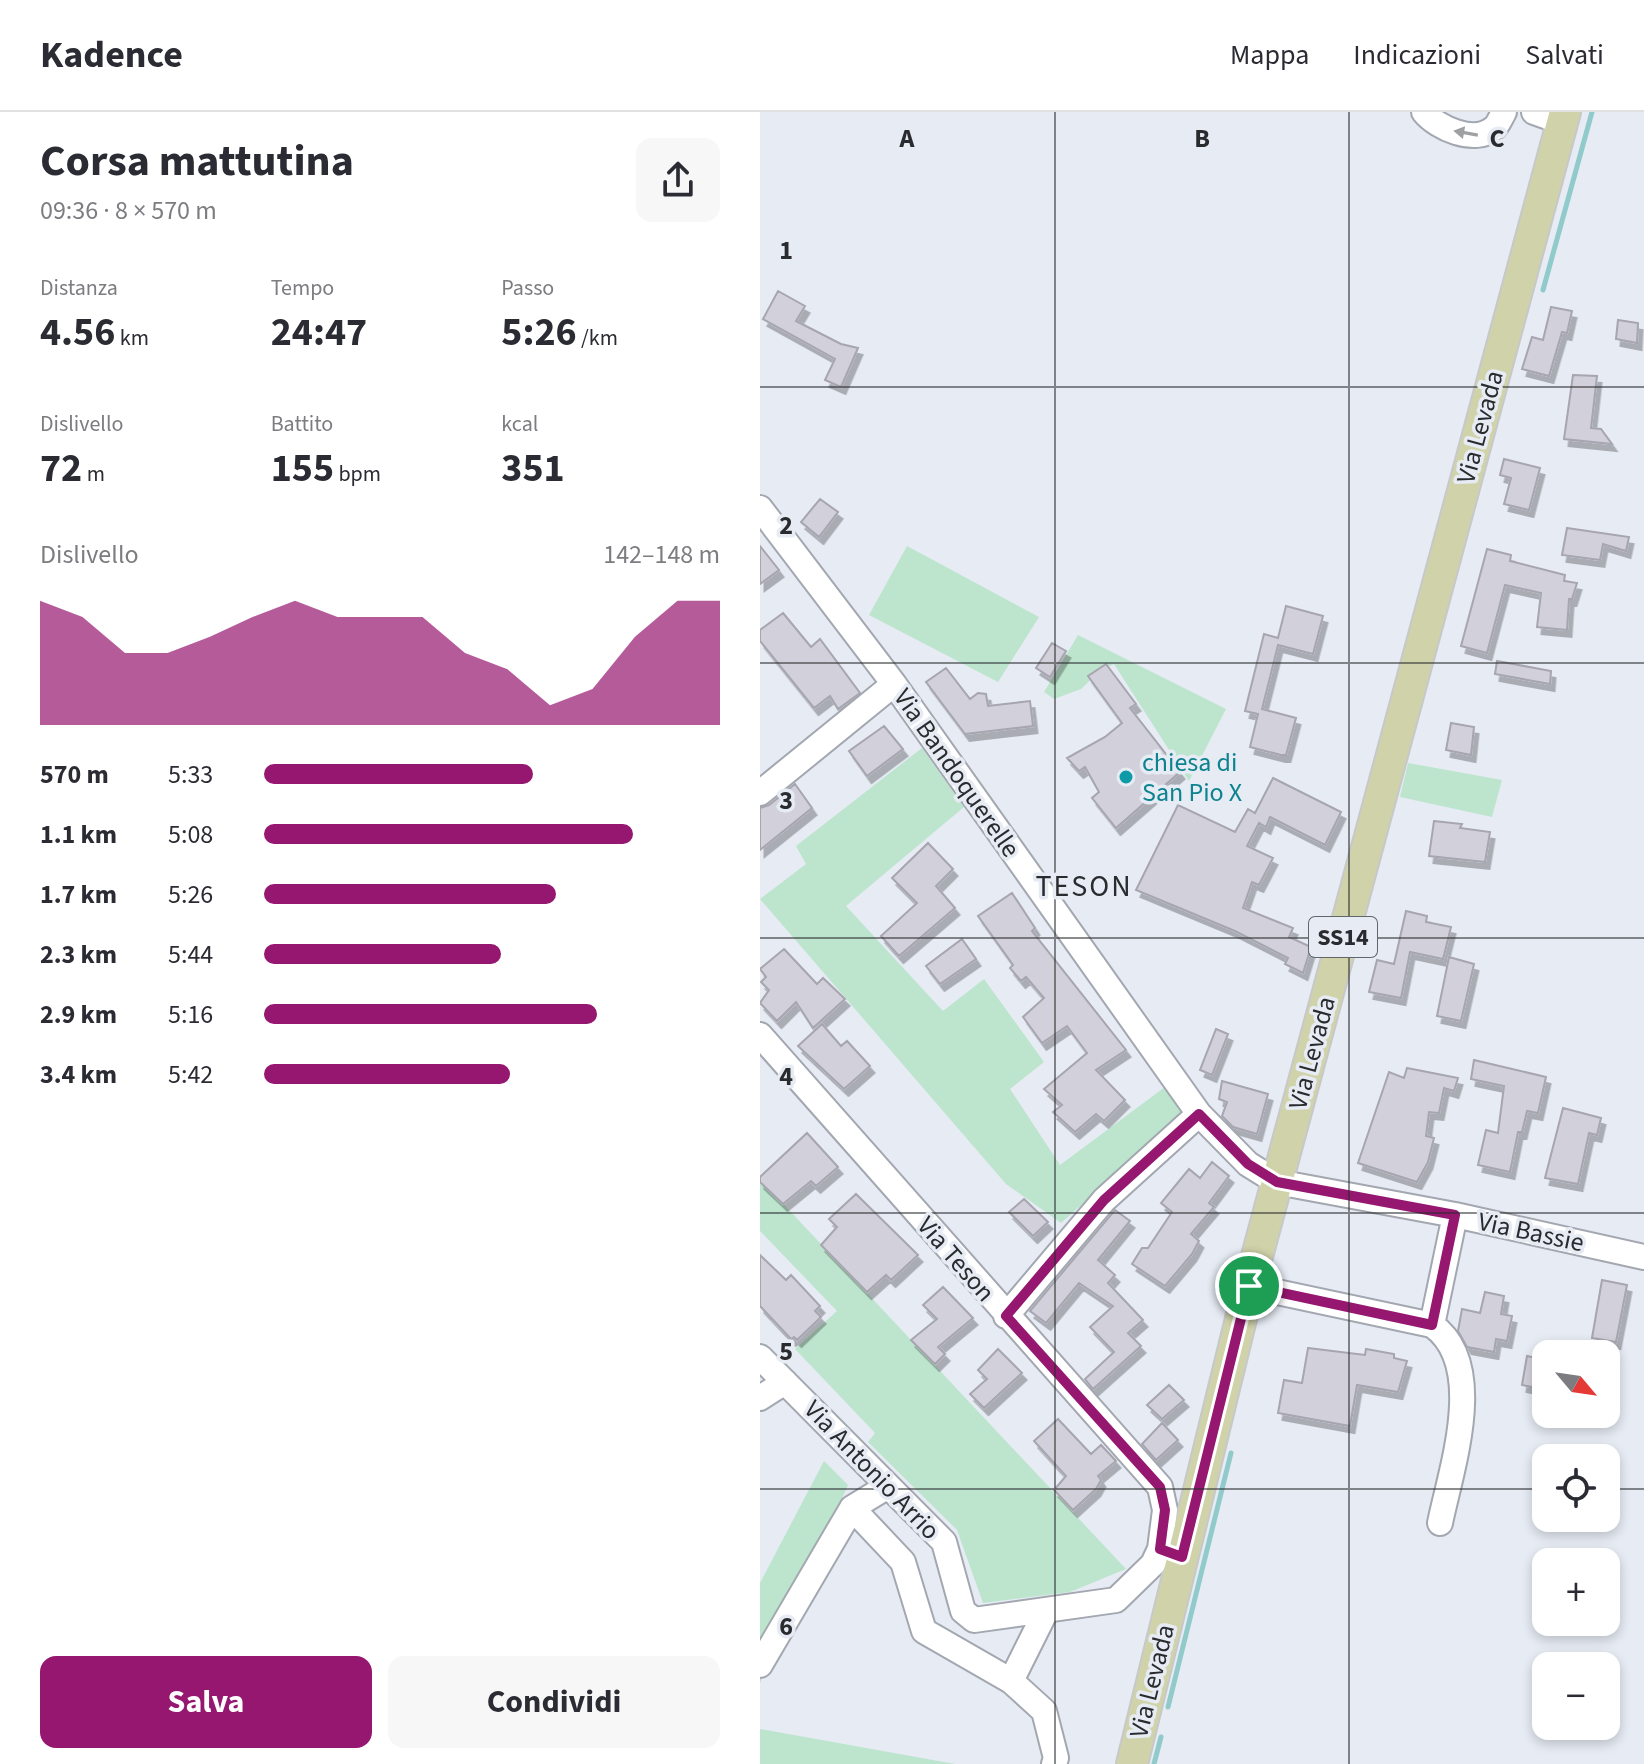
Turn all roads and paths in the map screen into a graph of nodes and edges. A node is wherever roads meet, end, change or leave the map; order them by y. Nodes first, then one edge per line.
1 (1424, 112) edge
2 (1504, 112) edge
3 (1553, 115) edge
4 (760, 508) edge
5 (894, 684) junction
6 (760, 793) edge
7 (760, 1035) edge
8 (1199, 1114) junction
9 (1277, 1182) junction
10 (1455, 1215) junction
11 (1644, 1257) edge
12 (1249, 1286) junction
13 (1006, 1316) junction
14 (1432, 1325) junction
15 (760, 1357) edge
16 (785, 1382) junction
17 (760, 1398) edge
18 (888, 1486) junction
19 (852, 1508) junction
20 (1440, 1523) dead end
21 (1171, 1553) junction
22 (1046, 1611) junction
23 (760, 1665) edge
24 (1011, 1681) junction
25 (1054, 1764) edge
26 (1132, 1764) edge

2 -> 1 street
3 - 9 main road, Via Levada / SS14
4 - 5 street, Via Bandoquerelle
5 - 6 street
5 - 8 street, Via Bandoquerelle
7 - 13 street, Via Teson
8 - 9 street, Via Bandoquerelle
8 - 13 street
9 - 10 street, Via Bassie
9 - 12 main road, Via Levada / SS14
10 - 11 street, Via Bassie
10 - 14 street
12 - 14 street
12 - 21 main road, Via Levada / SS14
13 - 21 street, Via Teson
14 - 20 street
15 - 16 street, Via Antonio Arrio
16 - 17 street
16 - 18 street, Via Antonio Arrio
18 - 19 street
18 - 22 street, Via Antonio Arrio
19 - 23 street
19 - 24 street
21 - 22 street, Via Antonio Arrio
21 - 26 main road, Via Levada / SS14
22 - 24 street
24 - 25 street

